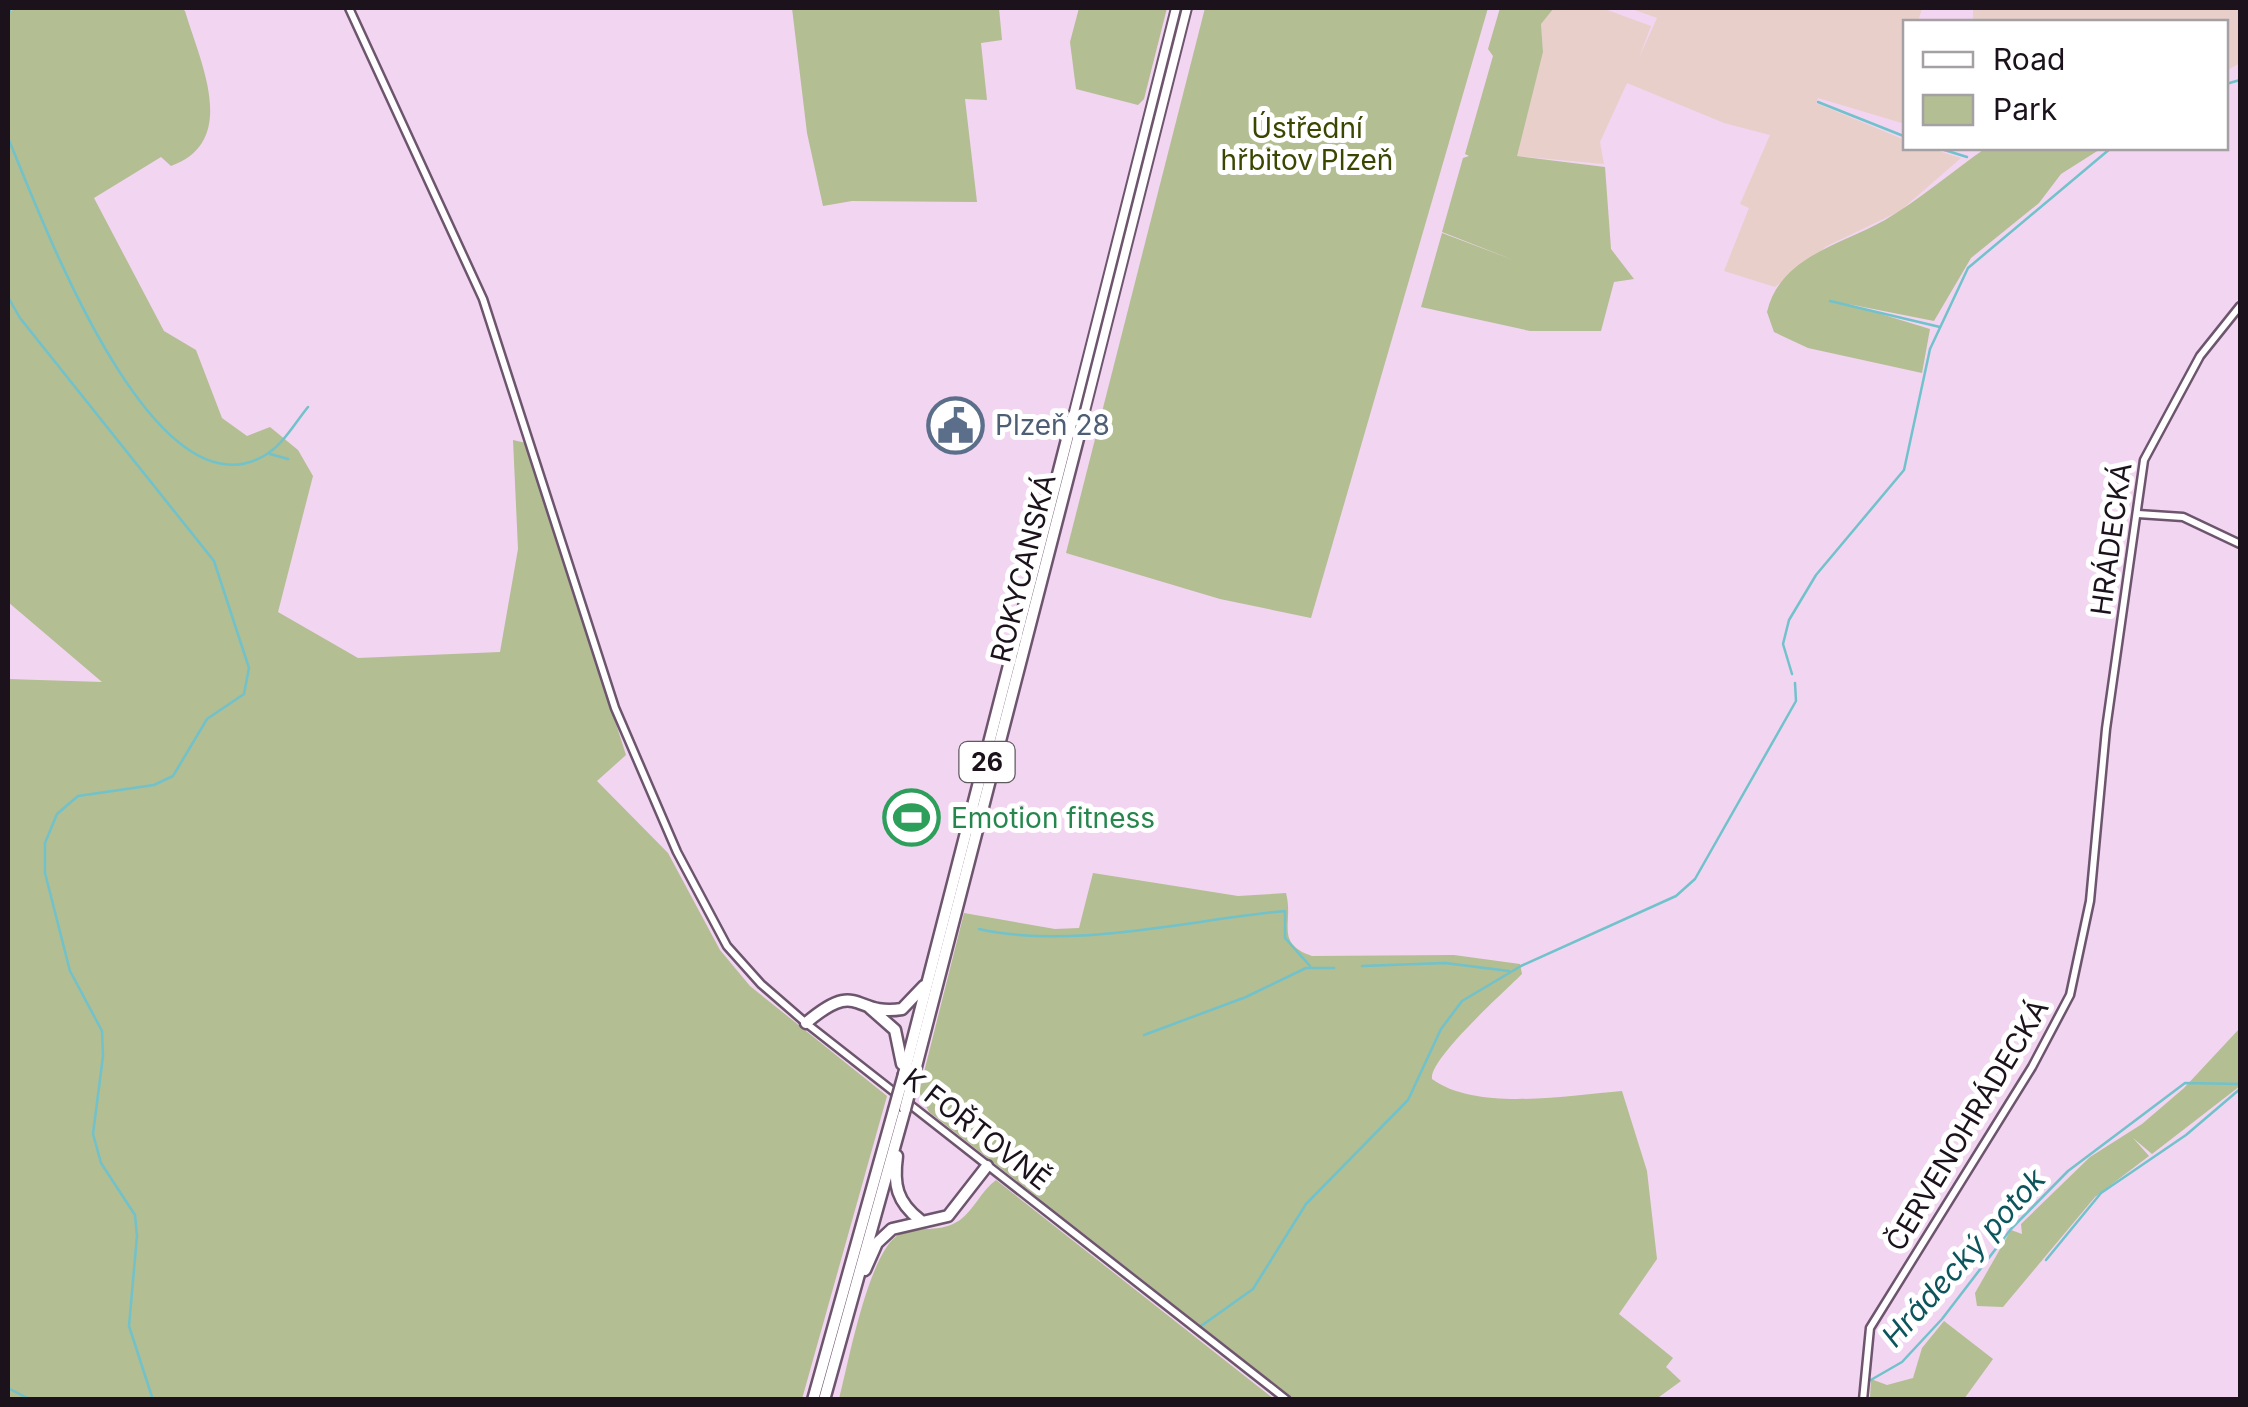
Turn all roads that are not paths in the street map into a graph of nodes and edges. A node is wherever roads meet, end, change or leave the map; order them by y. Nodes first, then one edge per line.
1 (349, 8) edge
2 (1176, 8) edge
3 (1187, 8) edge
4 (2240, 306) edge
5 (1074, 416) joint
6 (1081, 427) joint
7 (2138, 514) junction
8 (2240, 544) edge
9 (2104, 746) joint
10 (959, 908) junction
11 (934, 969) junction
12 (852, 999) junction
13 (806, 1023) junction
14 (903, 1074) junction
15 (906, 1087) junction
16 (900, 1110) junction
17 (987, 1166) junction
18 (920, 1220) junction
19 (850, 1303) junction
20 (813, 1400) edge
21 (824, 1400) edge
22 (1286, 1400) edge
23 (1863, 1400) edge

1 - 13 street, K FOŘTOVNĚ
2 - 5 main road, ROKYCANSKÁ / 26
3 - 6 main road, ROKYCANSKÁ / 26
4 - 7 street, HRÁDECKÁ
5 - 10 highway, ROKYCANSKÁ / 26
6 - 10 highway, ROKYCANSKÁ / 26
7 - 8 street
7 - 9 street, HRÁDECKÁ
9 - 23 street, ČERVENOHRÁDECKÁ
10 - 11 highway, 26
10 - 15 highway, 26
11 - 12 highway
11 - 14 highway, 26
12 - 13 highway
12 - 14 highway
13 - 17 street, K FOŘTOVNĚ
14 - 15 highway, 26, bridge
15 - 16 highway, 26, bridge
16 - 18 highway
16 - 19 highway, 26
16 - 20 highway, 26
17 - 18 highway
17 - 22 street, K FOŘTOVNĚ
18 - 19 highway
19 - 21 highway, 26

